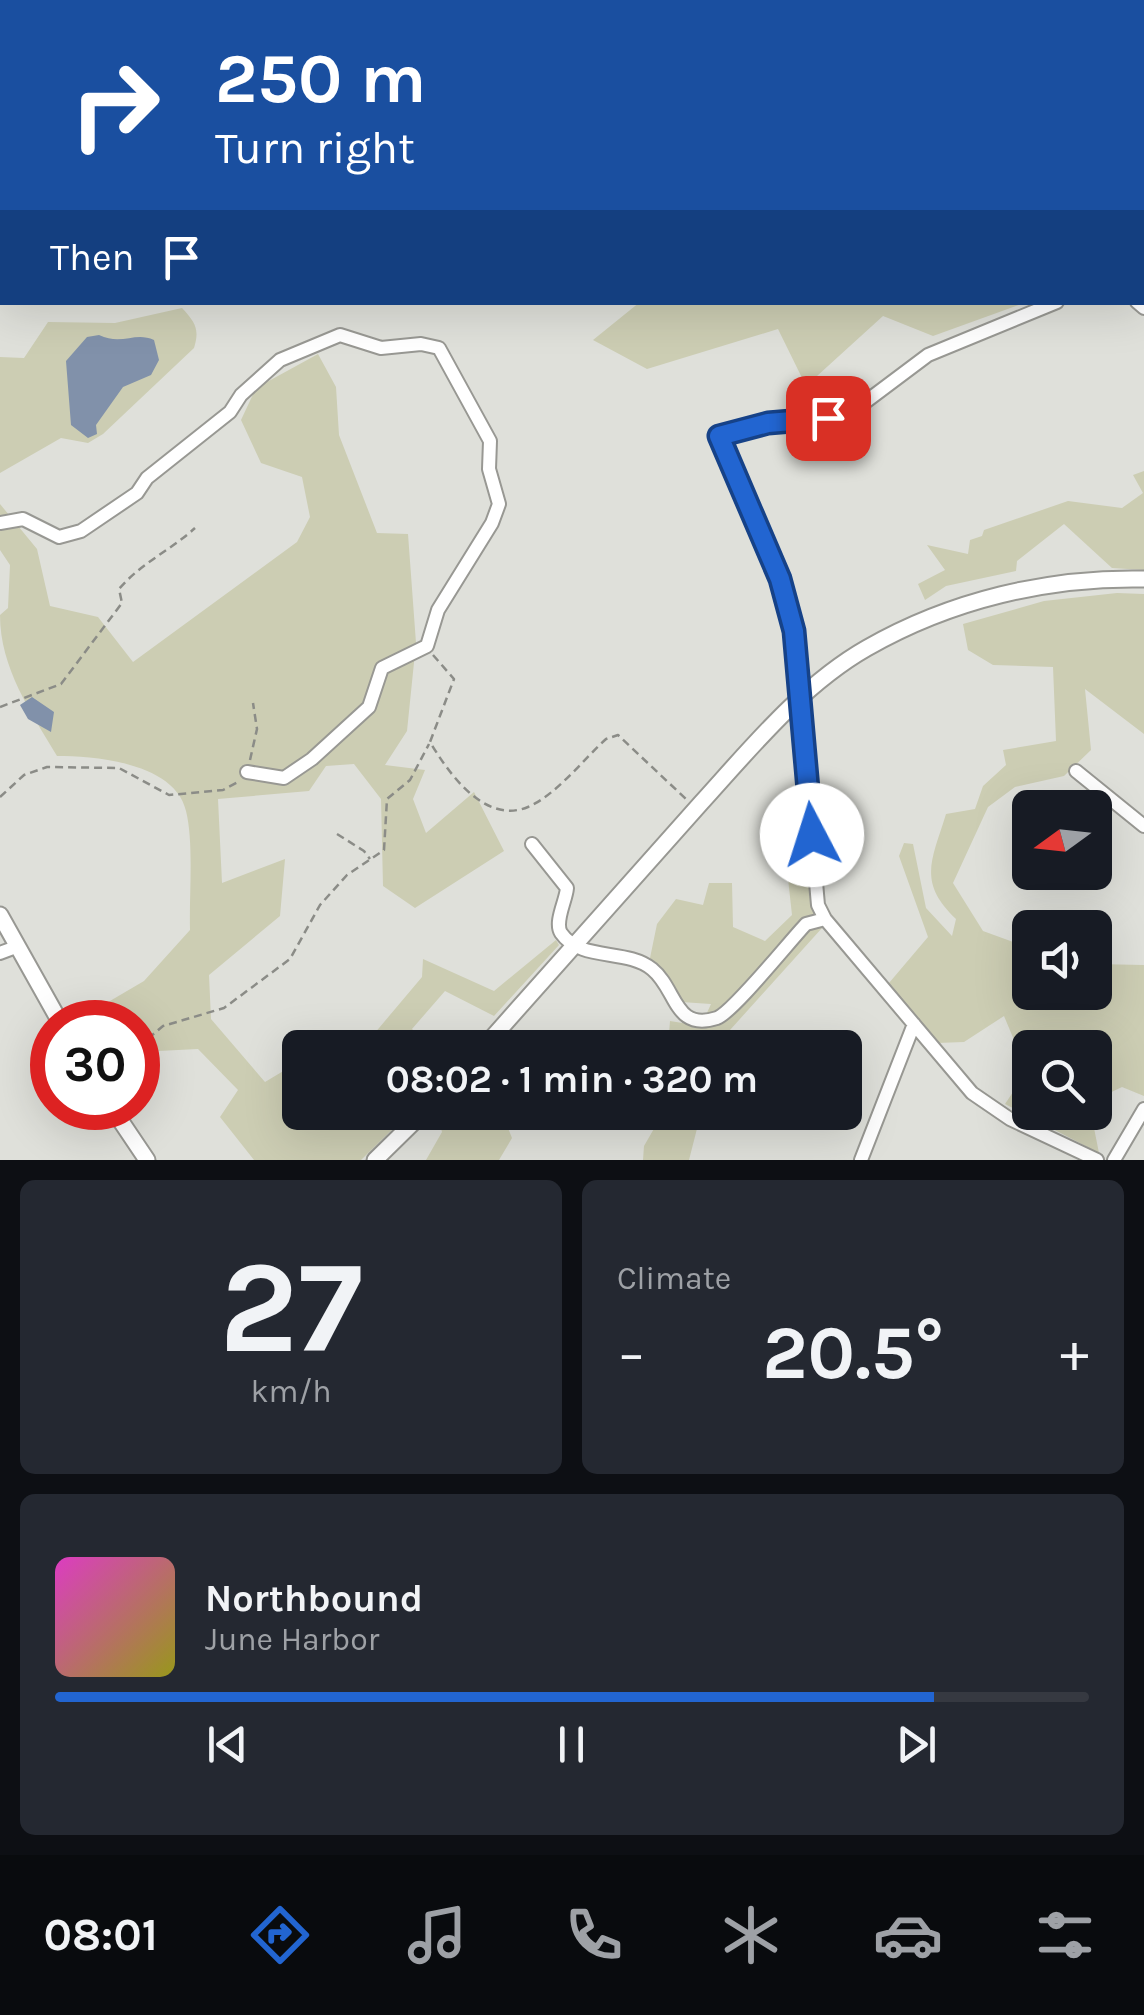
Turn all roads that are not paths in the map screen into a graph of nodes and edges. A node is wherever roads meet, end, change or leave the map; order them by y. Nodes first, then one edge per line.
1 (1050, 305) edge
2 (0, 523) edge
3 (1144, 579) edge
4 (798, 702) junction
5 (1076, 771) dead end
6 (246, 772) road end
7 (1144, 826) edge
8 (532, 844) dead end
9 (0, 916) edge
10 (825, 919) junction
11 (576, 944) junction
12 (16, 946) junction
13 (0, 952) edge
14 (47, 1000) edge
15 (914, 1024) junction
16 (499, 1030) edge
17 (1144, 1109) edge
18 (127, 1130) edge
19 (406, 1130) edge
20 (148, 1160) edge
21 (376, 1160) edge
22 (861, 1160) edge
23 (1097, 1160) edge
24 (1114, 1160) edge

1 - 4 street
2 - 6 street
3 - 4 street
4 - 10 street
4 - 11 street
5 - 7 street
8 - 11 street
9 - 12 street
10 - 11 street
10 - 15 street
11 - 16 street
12 - 13 street
12 - 14 street
15 - 22 street
15 - 23 street
17 - 24 street
18 - 20 street
19 - 21 street

